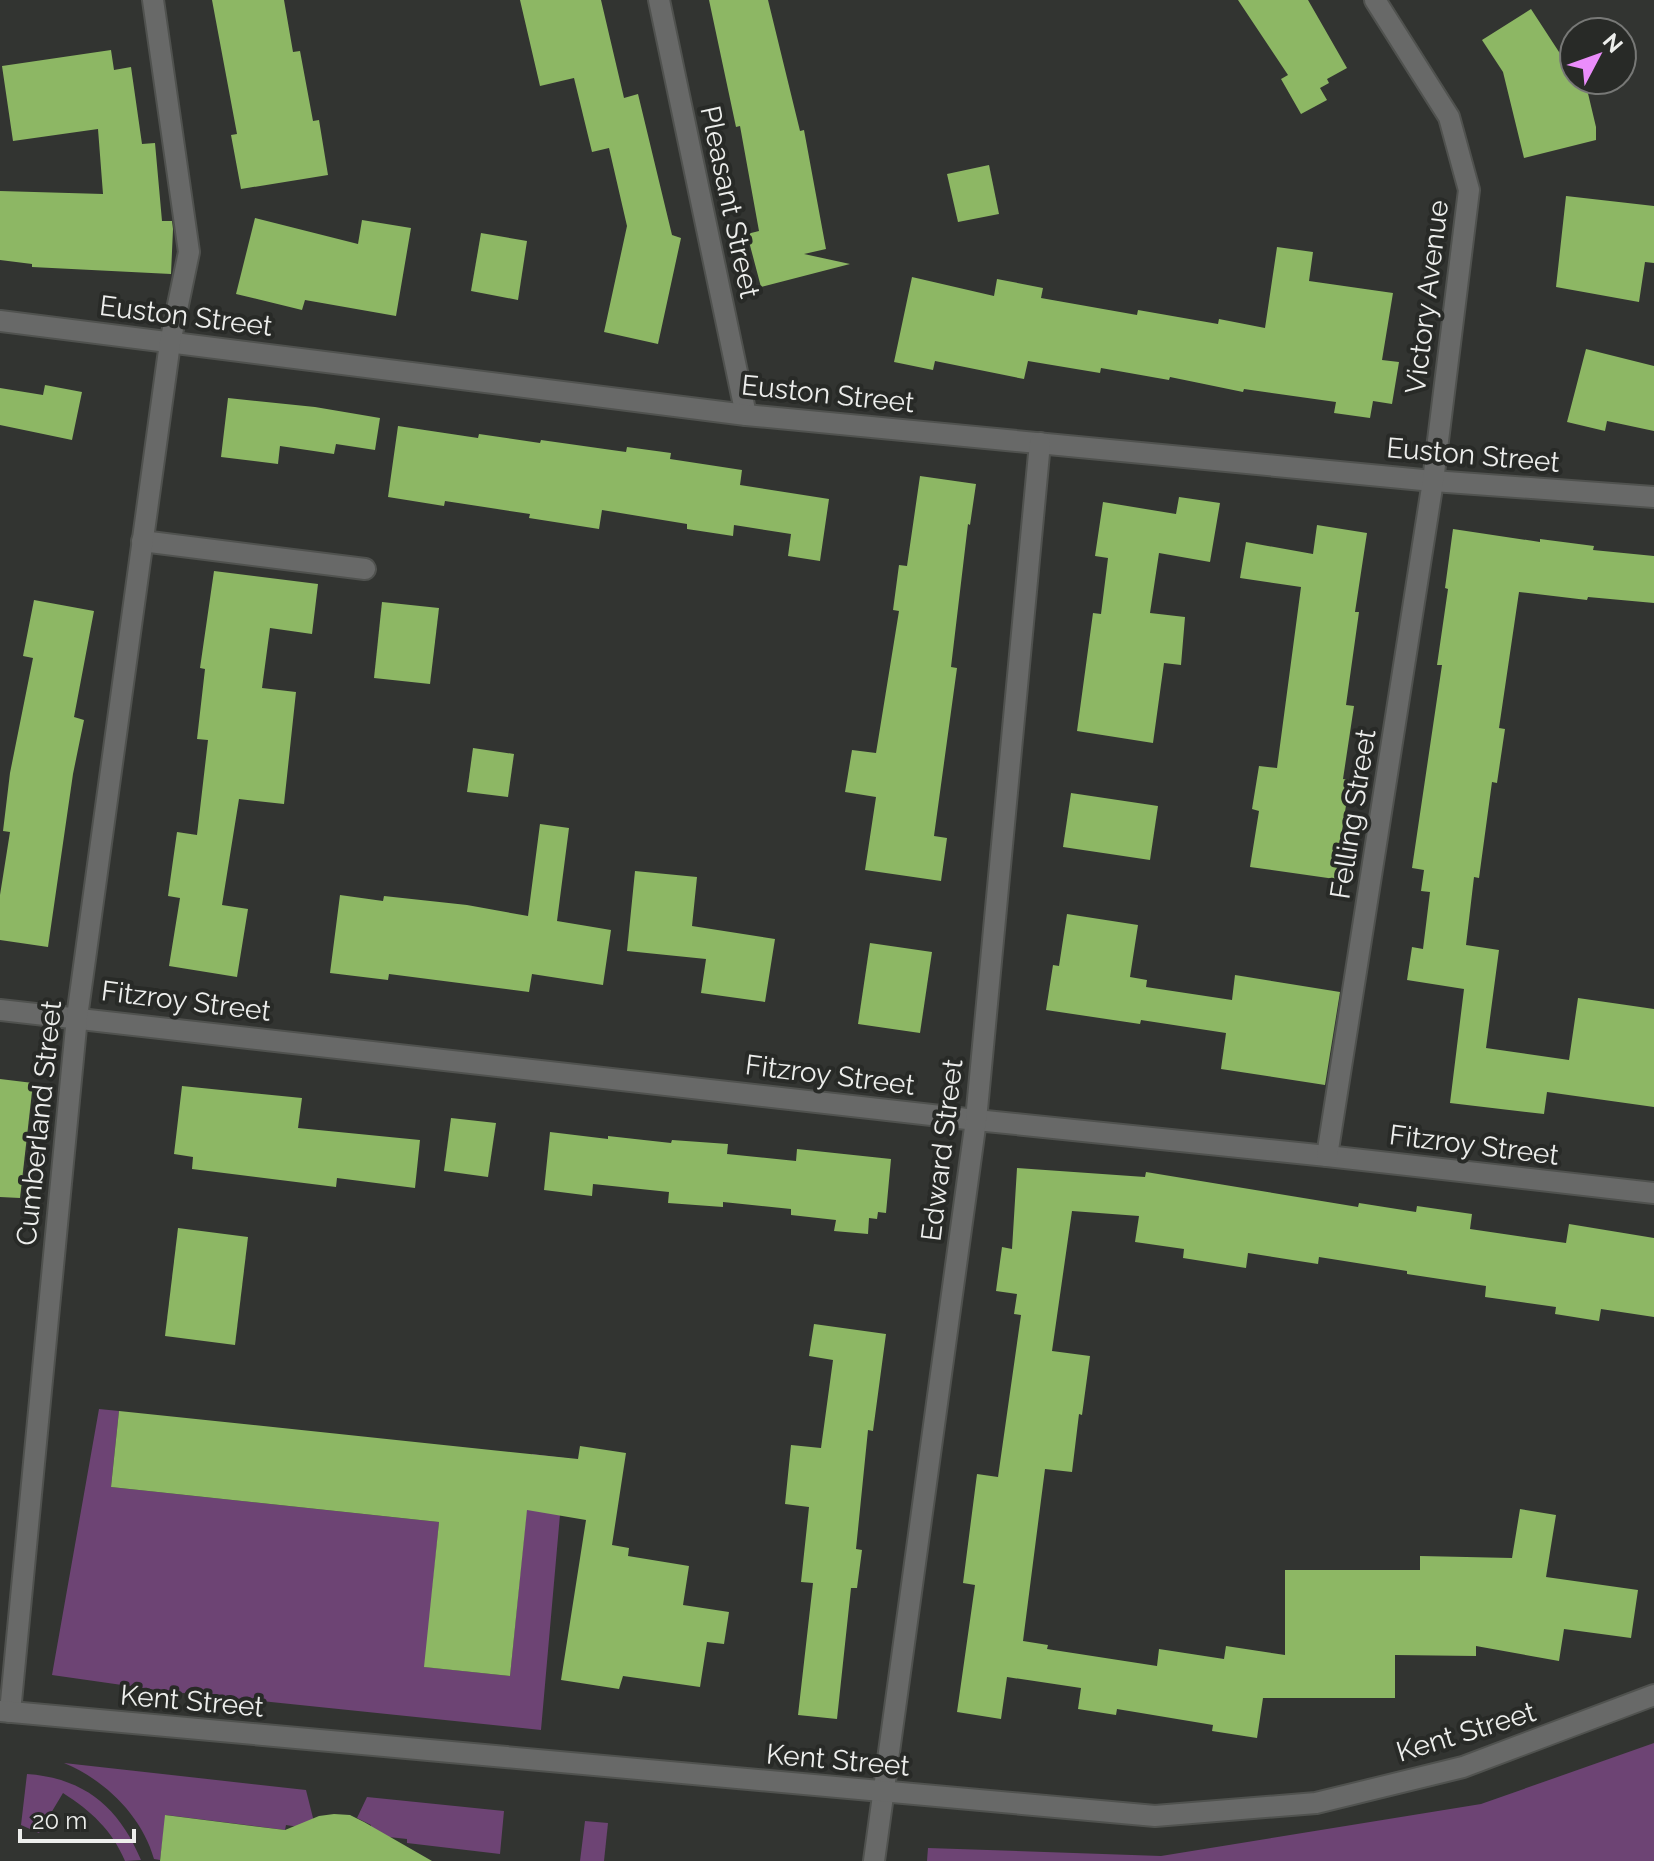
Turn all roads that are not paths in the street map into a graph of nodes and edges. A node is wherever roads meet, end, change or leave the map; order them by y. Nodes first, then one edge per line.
1 (153, 0) edge
2 (659, 0) edge
3 (1375, 0) edge
4 (0, 321) edge
5 (170, 343) junction
6 (746, 415) junction
7 (1040, 443) junction
8 (1433, 481) junction
9 (1654, 497) edge
10 (142, 541) junction
11 (365, 569) dead end
12 (0, 1010) edge
13 (77, 1017) junction
14 (976, 1120) junction
15 (1327, 1156) junction
16 (1654, 1193) edge
17 (1654, 1695) edge
18 (5, 1712) edge
19 (883, 1793) junction
20 (874, 1861) edge

1 - 5 street, Cumberland Street
2 - 6 street, Pleasant Street
3 - 8 street, Victory Avenue
4 - 5 street, Euston Street
5 - 6 street, Euston Street
5 - 10 street, Cumberland Street
6 - 7 street, Euston Street
7 - 8 street, Euston Street
7 - 14 street, Edward Street
8 - 9 street, Euston Street
8 - 15 street, Felling Street
10 - 11 street
10 - 13 street, Cumberland Street
12 - 13 street, Fitzroy Street
13 - 14 street, Fitzroy Street
13 - 18 street, Cumberland Street
14 - 15 street, Fitzroy Street
14 - 19 street, Edward Street
15 - 16 street, Fitzroy Street
17 - 19 street, Kent Street
18 - 19 street, Kent Street
19 - 20 street, Edward Street

